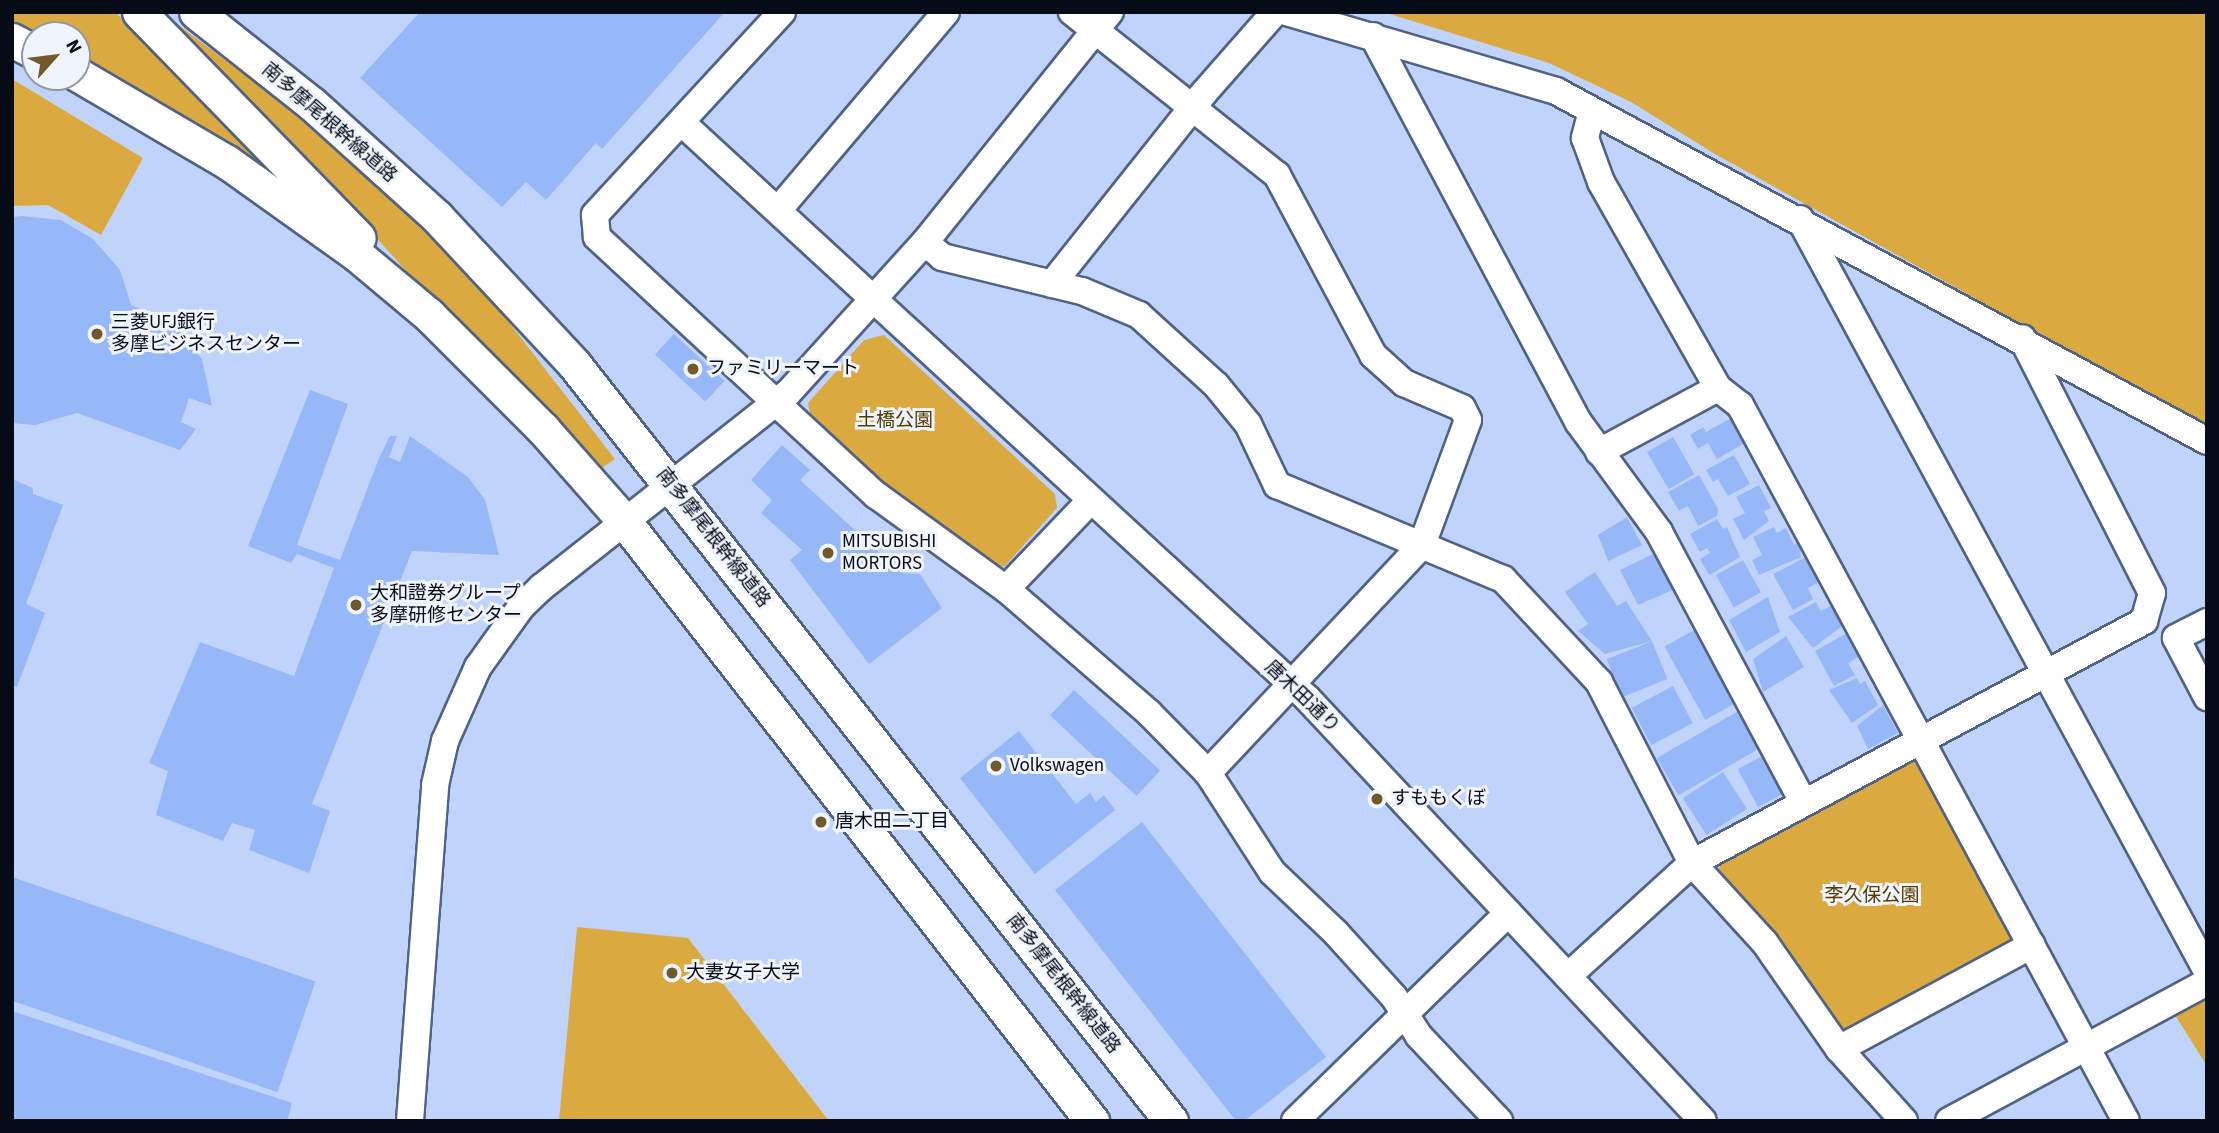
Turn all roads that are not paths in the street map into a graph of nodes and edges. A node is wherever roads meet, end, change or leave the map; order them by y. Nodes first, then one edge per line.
1 (139, 12) edge
2 (195, 12) edge
3 (782, 12) edge
4 (946, 12) edge
5 (1072, 12) edge
6 (1275, 12) edge
7 (1286, 12) edge
8 (1102, 22) edge
9 (1373, 36) junction
10 (91, 82) edge
11 (1192, 108) junction
12 (1592, 111) junction
13 (681, 122) junction
14 (779, 209) junction
15 (1800, 219) junction
16 (925, 242) junction
17 (1052, 284) junction
18 (875, 299) junction
19 (429, 315) junction
20 (2022, 338) junction
21 (1718, 388) junction
22 (778, 403) junction
23 (2207, 441) edge
24 (1599, 452) junction
25 (672, 485) junction
26 (1091, 500) junction
27 (625, 522) junction
28 (1422, 545) junction
29 (1006, 589) junction
30 (2207, 622) edge
31 (2048, 674) junction
32 (1290, 683) junction
33 (2207, 697) edge
34 (1921, 741) junction
35 (1208, 773) junction
36 (1804, 803) junction
37 (1692, 863) junction
38 (1508, 913) junction
39 (2032, 945) junction
40 (2207, 971) edge
41 (1567, 976) junction
42 (2207, 982) edge
43 (1405, 1015) junction
44 (2087, 1047) junction
45 (1839, 1049) junction
46 (410, 1121) edge
47 (1092, 1121) edge
48 (1171, 1121) edge
49 (1294, 1121) edge
50 (1499, 1121) edge
51 (1703, 1121) edge
52 (1904, 1121) edge
53 (1949, 1121) edge
54 (2126, 1121) edge

1 - 19 main road
2 - 25 main road, 南多摩尾根幹線道路
3 - 13 street
4 - 14 street
5 - 8 street
6 - 11 street
7 - 9 street
8 - 11 street
8 - 16 street
9 - 12 street
9 - 24 street
10 - 19 main road
11 - 17 street
11 - 28 street
12 - 15 street
12 - 21 street
13 - 14 street, 唐木田通り
13 - 22 street
14 - 18 street, 唐木田通り
15 - 20 street
15 - 31 street
16 - 17 street
16 - 18 street
17 - 28 street
18 - 22 street
18 - 26 street, 唐木田通り
19 - 27 main road
20 - 23 street
20 - 31 street
21 - 24 street
21 - 34 street
22 - 25 street
22 - 29 street
24 - 36 street
25 - 27 street
25 - 48 main road, 南多摩尾根幹線道路
26 - 29 street
26 - 32 street, 唐木田通り
27 - 46 street
27 - 47 main road
28 - 32 street
28 - 37 street
29 - 35 street
30 - 33 street
31 - 34 street
31 - 40 street
32 - 35 street
32 - 38 street, 唐木田通り
34 - 36 street
34 - 39 street
35 - 43 street
36 - 37 street
37 - 41 street
37 - 45 street
38 - 41 street, 唐木田通り
38 - 43 street
39 - 44 street
39 - 45 street
41 - 51 street, 唐木田通り
42 - 44 street
43 - 49 street
43 - 50 street
44 - 53 street
44 - 54 street
45 - 52 street

